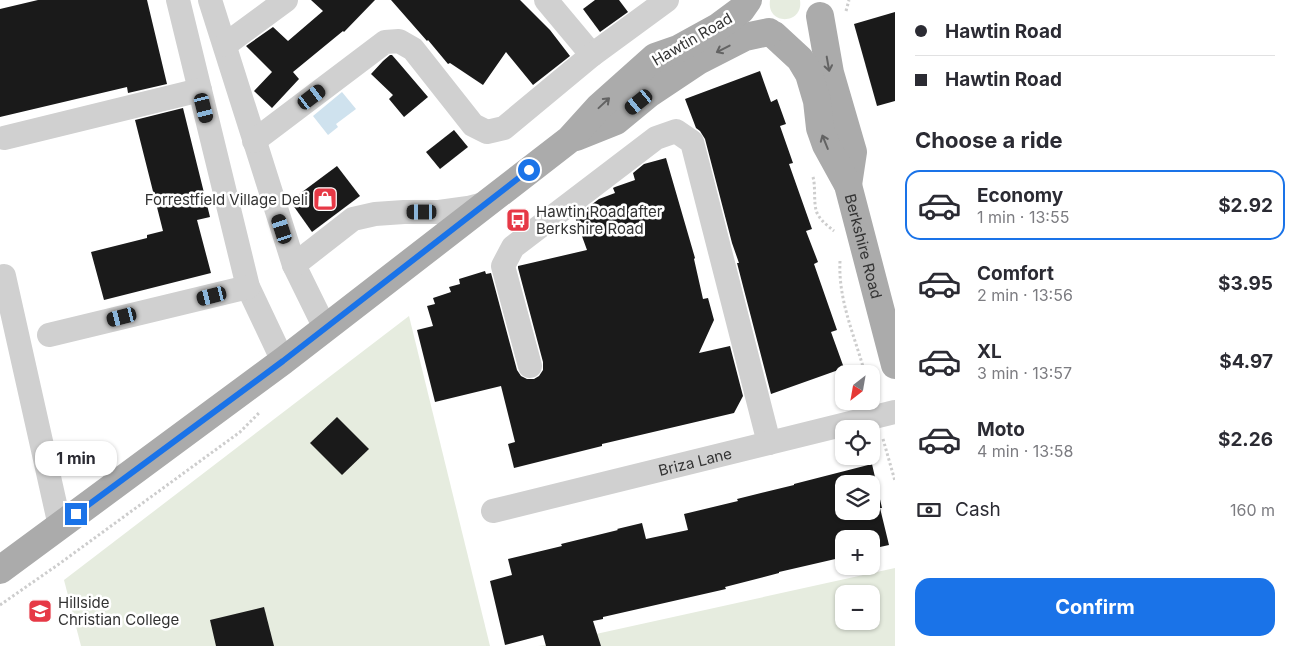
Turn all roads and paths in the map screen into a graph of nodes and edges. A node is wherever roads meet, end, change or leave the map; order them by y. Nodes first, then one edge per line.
1 (178, 0) edge
2 (210, 0) edge
3 (286, 0) edge
4 (546, 0) edge
5 (667, 0) edge
6 (750, 0) edge
7 (849, 0) edge
8 (829, 10) edge
9 (771, 34) junction
10 (224, 45) junction
11 (592, 56) junction
12 (200, 90) junction
13 (4, 138) dead end
14 (570, 139) junction
15 (254, 141) junction
16 (813, 174) dead end
17 (848, 185) junction
18 (487, 203) junction
19 (835, 232) dead end
20 (841, 256) dead end
21 (294, 265) junction
22 (4, 276) dead end
23 (248, 287) junction
24 (325, 328) junction
25 (50, 335) dead end
26 (283, 361) junction
27 (863, 365) edge
28 (895, 365) edge
29 (530, 366) dead end
30 (262, 409) dead end
31 (895, 412) edge
32 (769, 443) junction
33 (493, 511) dead end
34 (60, 526) junction
35 (0, 570) edge
36 (0, 605) edge

1 - 12 street
2 - 10 street
3 - 10 street
4 - 11 street
5 - 11 street
6 - 9 main road, Berkshire Road
14 -> 6 main road, Hawtin Road
7 - 8 path
8 - 9 main road, Hawtin Road
8 -> 17 main road, Berkshire Road
9 -> 14 main road, Hawtin Road
17 -> 9 main road, Berkshire Road
10 - 15 street
11 - 15 street
12 - 13 street
12 - 23 street
14 - 18 main road, Hawtin Road
15 - 21 street
16 - 19 path
17 - 28 main road, Berkshire Road
18 - 21 street
18 - 24 main road, Hawtin Road
20 - 27 path
21 - 24 street
22 - 34 street
23 - 25 street
23 - 26 street
24 - 26 main road, Hawtin Road
26 - 34 main road, Hawtin Road
29 - 32 street
30 - 36 path
31 - 32 street, Briza Lane
32 - 33 street, Briza Lane
34 - 35 main road, Hawtin Road

